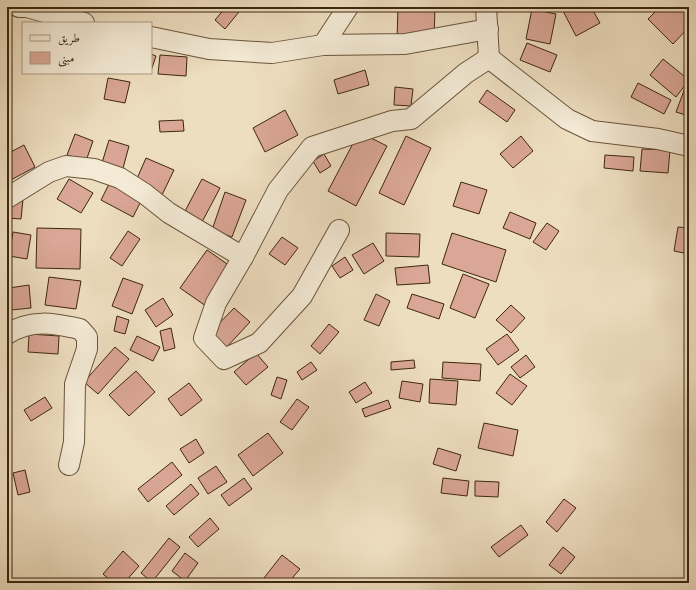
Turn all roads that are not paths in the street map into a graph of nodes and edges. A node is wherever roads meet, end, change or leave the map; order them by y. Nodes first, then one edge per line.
1 (20, 7) edge
2 (348, 7) edge
3 (486, 7) edge
4 (80, 22) edge
5 (488, 29) junction
6 (152, 37) edge
7 (323, 44) junction
8 (489, 58) junction
9 (689, 146) edge
10 (7, 198) edge
11 (339, 230) dead end
12 (243, 257) junction
13 (7, 334) edge
14 (69, 465) dead end

1 - 4 street
2 - 7 street
3 - 5 street
5 - 7 street
5 - 8 street
6 - 7 street
8 - 9 street
8 - 12 street
10 - 12 street
11 - 12 street
13 - 14 street

